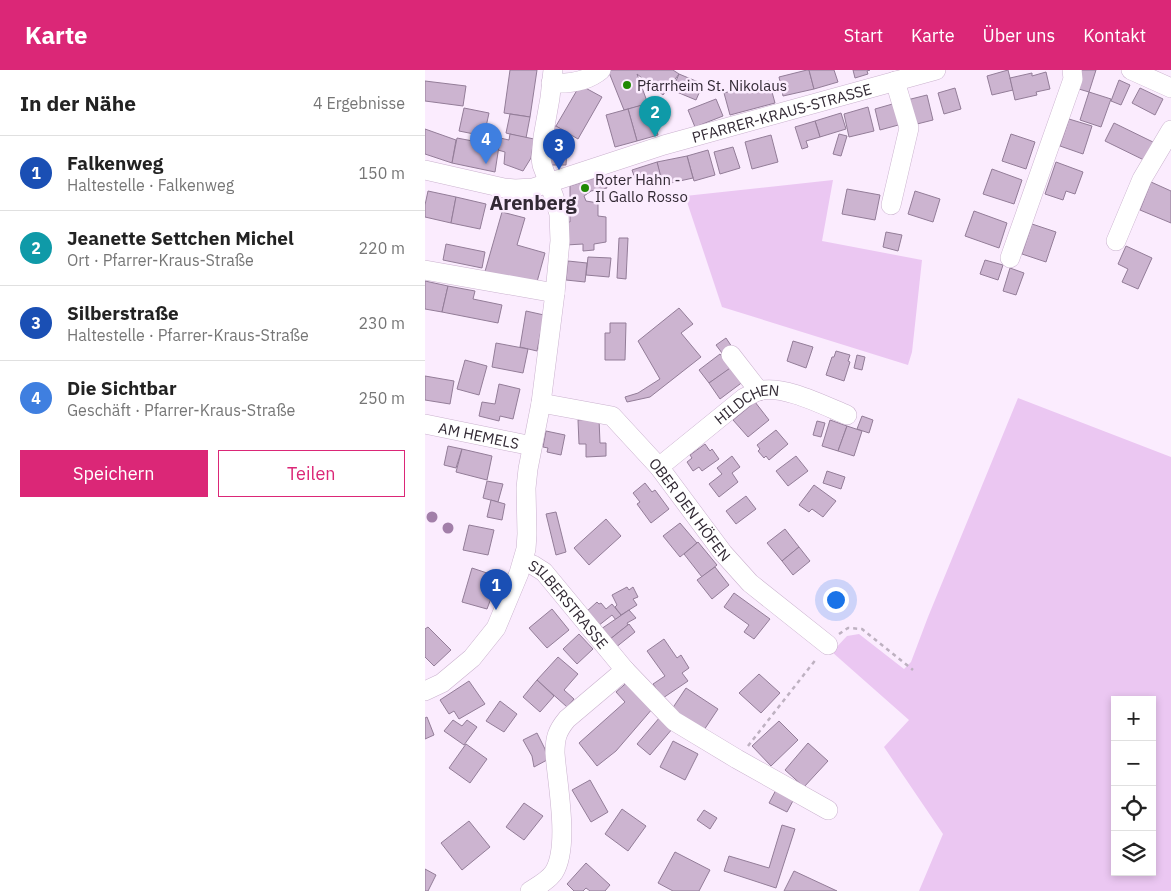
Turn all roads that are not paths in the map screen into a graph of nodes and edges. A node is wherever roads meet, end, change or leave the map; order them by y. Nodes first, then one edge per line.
1 (601, 70) edge
2 (935, 70) edge
3 (1072, 70) edge
4 (1131, 70) edge
5 (552, 77) edge
6 (895, 81) junction
7 (1171, 88) edge
8 (1171, 130) edge
9 (425, 170) edge
10 (549, 184) junction
11 (891, 205) dead end
12 (1116, 242) dead end
13 (1010, 258) dead end
14 (425, 270) edge
15 (555, 293) junction
16 (731, 355) dead end
17 (759, 391) junction
18 (541, 403) junction
19 (847, 415) dead end
20 (425, 424) edge
21 (532, 446) junction
22 (659, 467) junction
23 (523, 561) junction
24 (828, 645) road end
25 (625, 670) junction
26 (425, 691) edge
27 (828, 810) dead end
28 (530, 891) edge

1 - 5 street
2 - 6 street, PFARRER-KRAUS-STRASSE
3 - 13 street
4 - 7 street
5 - 10 street, SILBERSTRASSE
6 - 10 street, PFARRER-KRAUS-STRASSE
6 - 11 street
8 - 12 street
9 - 10 street, PFARRER-KRAUS-STRASSE
10 - 15 street, SILBERSTRASSE
14 - 15 street
15 - 18 street, SILBERSTRASSE
16 - 17 street
17 - 19 street, HILDCHEN
17 - 22 street, HILDCHEN
18 - 21 street, SILBERSTRASSE
18 - 22 street, OBER DEN HÖFEN
20 - 21 street, AM HEMELS
21 - 23 street, SILBERSTRASSE
22 - 24 street, OBER DEN HÖFEN
23 - 25 street, SILBERSTRASSE
23 - 26 street
25 - 27 street, SILBERSTRASSE
25 - 28 street

